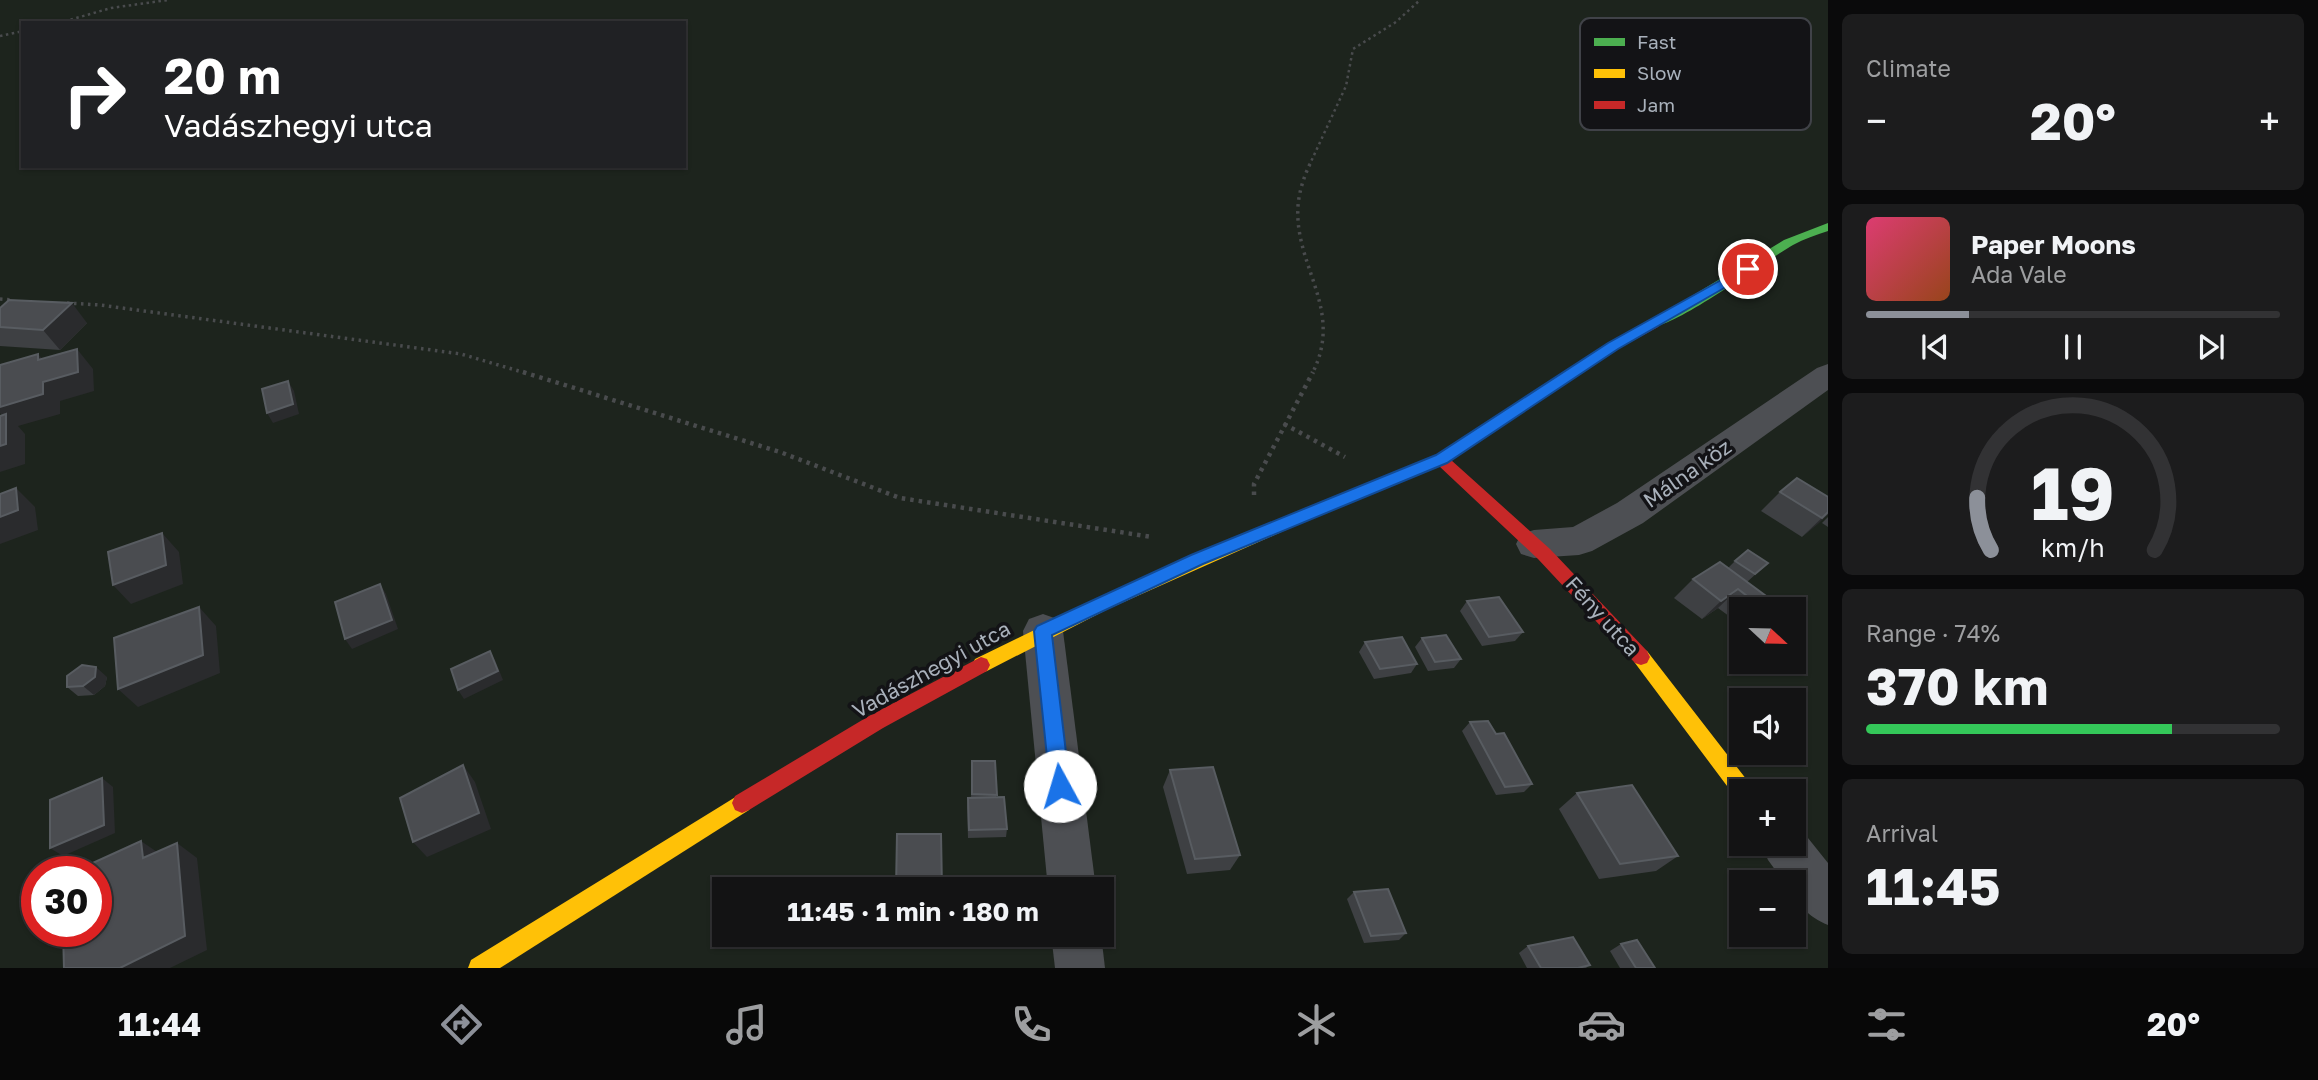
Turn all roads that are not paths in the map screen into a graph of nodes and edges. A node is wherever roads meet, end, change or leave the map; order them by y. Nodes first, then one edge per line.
1 (1828, 227) edge
2 (1828, 375) edge
3 (1441, 459) junction
4 (1534, 544) junction
5 (1043, 631) junction
6 (1735, 779) edge
7 (1793, 856) edge
8 (1071, 877) edge
9 (1828, 901) edge
10 (1078, 947) edge
11 (479, 968) edge
12 (1080, 968) edge

1 - 3 street, Vadászhegyi utca
2 - 4 street, Málna köz
3 - 4 street, Fény utca
3 - 5 street, Vadászhegyi utca
4 - 6 street, Fény utca
5 - 8 street
5 - 11 street, Vadászhegyi utca
7 - 9 street
10 - 12 street

